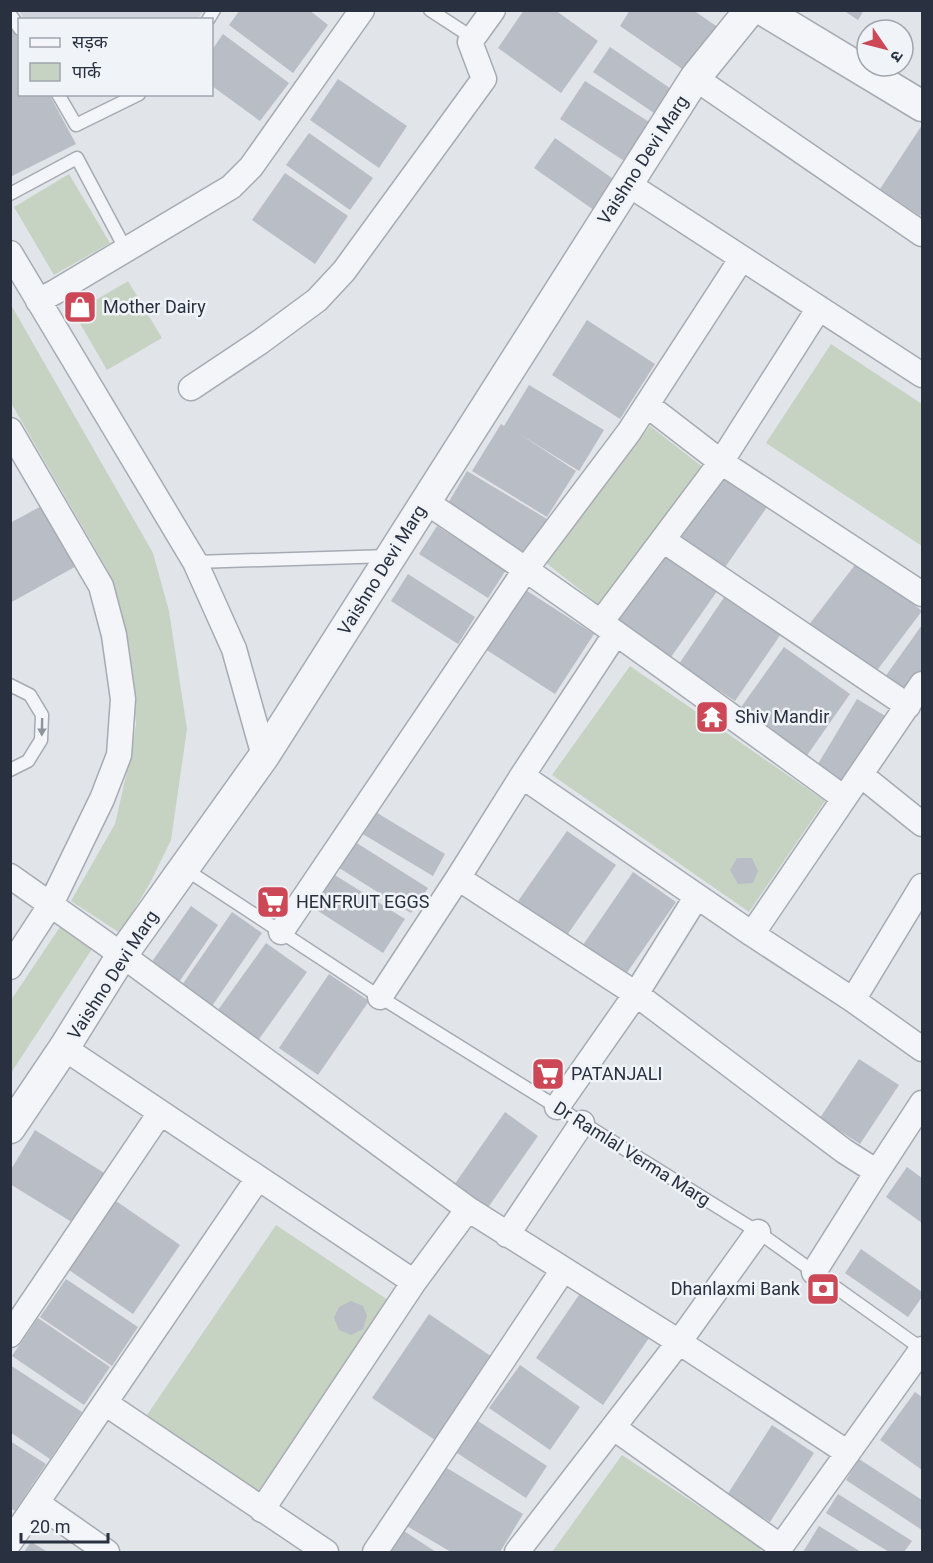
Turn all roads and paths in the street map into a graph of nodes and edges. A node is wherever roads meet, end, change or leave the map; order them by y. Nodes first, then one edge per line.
1 (362, 10) edge
2 (430, 10) edge
3 (493, 10) edge
4 (750, 10) edge
5 (763, 10) edge
6 (473, 38) junction
7 (695, 78) junction
8 (59, 96) edge
9 (135, 96) edge
10 (922, 106) edge
11 (628, 184) junction
12 (10, 194) edge
13 (922, 234) edge
14 (126, 250) junction
15 (10, 253) edge
16 (742, 258) junction
17 (38, 301) junction
18 (819, 308) junction
19 (922, 375) edge
20 (191, 388) dead end
21 (647, 405) junction
22 (10, 430) edge
23 (721, 462) junction
24 (426, 502) junction
25 (663, 540) junction
26 (391, 556) junction
27 (195, 562) junction
28 (526, 569) junction
29 (922, 594) edge
30 (609, 628) junction
31 (922, 684) edge
32 (10, 685) edge
33 (908, 706) junction
34 (264, 756) junction
35 (10, 770) edge
36 (861, 775) junction
37 (522, 776) junction
38 (844, 798) junction
39 (922, 824) edge
40 (185, 869) junction
41 (10, 876) edge
42 (458, 878) junction
43 (922, 885) edge
44 (697, 896) junction
45 (51, 904) junction
46 (281, 932) junction
47 (752, 934) junction
48 (122, 956) junction
49 (10, 967) edge
50 (636, 994) junction
51 (380, 997) junction
52 (854, 1000) junction
53 (64, 1048) junction
54 (922, 1049) edge
55 (922, 1103) edge
56 (557, 1107) junction
57 (160, 1113) junction
58 (582, 1123) junction
59 (10, 1128) edge
60 (877, 1172) junction
61 (258, 1178) junction
62 (468, 1209) junction
63 (758, 1232) junction
64 (507, 1235) junction
65 (563, 1270) junction
66 (814, 1272) junction
67 (414, 1282) junction
68 (10, 1335) edge
69 (679, 1342) junction
70 (922, 1349) edge
71 (105, 1403) junction
72 (614, 1428) junction
73 (848, 1453) junction
74 (37, 1503) junction
75 (262, 1510) junction
76 (10, 1542) edge
77 (779, 1550) edge
78 (107, 1552) edge
79 (326, 1552) edge
80 (375, 1552) edge
81 (517, 1552) edge

1 - 14 street
2 - 6 lane
3 - 6 street
4 - 7 street, Vaishno Devi Marg
5 - 10 street
6 - 20 street
7 - 11 street, Vaishno Devi Marg
7 - 13 street
8 - 9 lane
11 - 16 street
11 - 24 street, Vaishno Devi Marg
12 - 14 lane
14 - 17 street
15 - 17 street
16 - 18 street
16 - 21 street
17 - 27 street
18 - 19 street
18 - 23 street
21 - 23 street
21 - 28 street
22 - 45 street
23 - 25 street
23 - 29 street
24 - 26 street, Vaishno Devi Marg
24 - 28 street
25 - 30 street
25 - 33 street
26 - 27 lane
26 - 34 street, Vaishno Devi Marg
27 - 34 street
28 - 30 street
28 - 46 street
30 - 37 street
30 - 38 street
31 - 33 street
32 -> 35 lane
33 - 36 street
34 - 40 street, Vaishno Devi Marg
36 - 38 street
36 - 39 street
37 - 42 street
37 - 44 street
38 - 47 street
40 - 46 lane, Dr Ramlal Verma Marg
40 - 48 street, Vaishno Devi Marg
41 - 45 street
42 - 50 street
42 - 51 street
43 - 52 street
44 - 47 street
44 - 50 street
45 - 48 street
45 - 49 street
46 - 51 lane, Dr Ramlal Verma Marg
47 - 52 street
48 - 53 street, Vaishno Devi Marg
48 - 62 street
50 - 56 street
50 - 60 street
51 - 56 lane, Dr Ramlal Verma Marg
52 - 54 street
53 - 57 street
53 - 59 street, Vaishno Devi Marg
55 - 60 street
56 - 58 lane, Dr Ramlal Verma Marg
57 - 61 street
57 - 68 street
58 - 63 lane, Dr Ramlal Verma Marg
58 - 64 street
60 - 66 street
61 - 67 street
61 - 71 street
62 - 64 street
62 - 67 street
63 - 66 lane, Dr Ramlal Verma Marg
63 - 69 street
64 - 65 street
65 - 69 street
65 - 80 street
66 - 70 lane, Dr Ramlal Verma Marg
67 - 75 street
69 - 72 street
69 - 73 street
70 - 73 street
71 - 74 street
71 - 75 street
72 - 77 street
72 - 81 street
73 - 77 street
74 - 76 street
74 - 78 street
75 - 79 street

